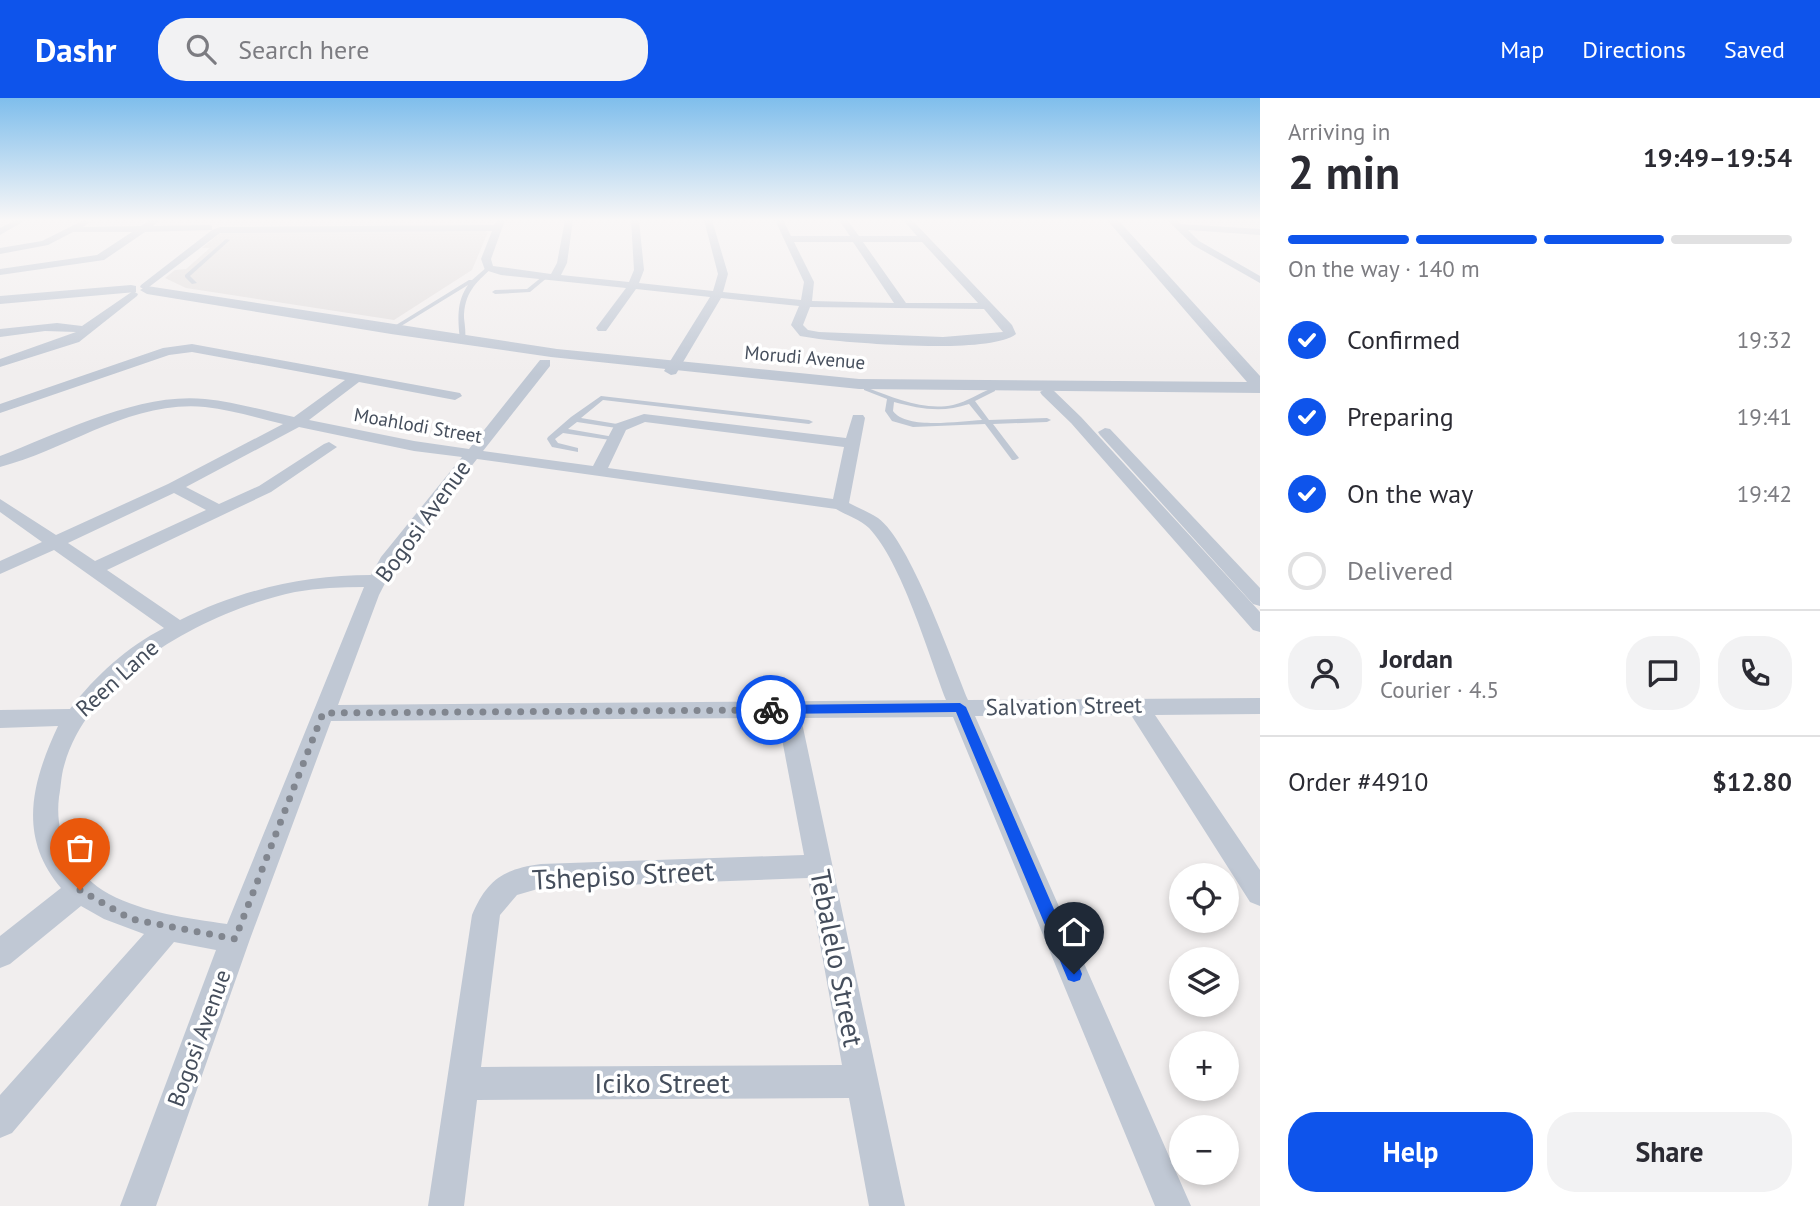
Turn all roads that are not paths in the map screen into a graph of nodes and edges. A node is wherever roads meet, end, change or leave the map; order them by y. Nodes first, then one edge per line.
1 (163, 272) edge
2 (192, 272) edge
3 (484, 272) edge
4 (511, 272) edge
5 (554, 272) edge
6 (638, 272) edge
7 (722, 272) edge
8 (805, 272) edge
9 (879, 272) edge
10 (955, 272) edge
11 (1155, 272) edge
12 (549, 278) junction
13 (471, 281) junction
14 (194, 283) dead end
15 (632, 287) junction
16 (141, 290) junction
17 (495, 292) dead end
18 (716, 295) junction
19 (0, 300) edge
20 (806, 303) junction
21 (987, 306) junction
22 (903, 307) junction
23 (602, 328) dead end
24 (391, 330) junction
25 (84, 332) junction
26 (0, 333) edge
27 (463, 340) junction
28 (551, 358) junction
29 (0, 363) edge
30 (673, 368) junction
31 (356, 378) junction
32 (1252, 388) edge
33 (866, 389) junction
34 (993, 390) junction
35 (1057, 391) junction
36 (455, 396) dead end
37 (891, 398) junction
38 (970, 400) junction
39 (0, 409) edge
40 (858, 418) dead end
41 (574, 419) junction
42 (1047, 420) dead end
43 (297, 422) junction
44 (809, 422) dead end
45 (990, 424) junction
46 (561, 430) junction
47 (617, 433) junction
48 (852, 443) junction
49 (329, 447) dead end
50 (575, 450) dead end
51 (471, 454) junction
52 (1015, 458) dead end
53 (0, 462) edge
54 (599, 471) junction
55 (174, 487) junction
56 (0, 504) edge
57 (840, 506) junction
58 (220, 511) junction
59 (56, 542) junction
60 (0, 568) edge
61 (94, 569) junction
62 (377, 581) junction
63 (1260, 600) edge
64 (1260, 625) edge
65 (177, 627) junction
66 (1136, 705) junction
67 (1260, 706) edge
68 (960, 707) junction
69 (788, 710) junction
70 (323, 713) junction
71 (72, 717) junction
72 (0, 719) edge
73 (819, 866) junction
74 (80, 890) junction
75 (1260, 893) edge
76 (169, 928) junction
77 (235, 939) junction
78 (0, 954) edge
79 (861, 1082) junction
80 (462, 1084) junction
81 (0, 1121) edge
82 (138, 1206) edge
83 (446, 1206) edge
84 (887, 1206) edge
85 (1173, 1206) edge

1 - 16 street
2 - 14 lane
3 - 13 lane
4 - 12 street
5 - 12 street
6 - 15 street
7 - 18 street
8 - 20 street
9 - 22 street
10 - 21 street
11 - 32 street
12 - 15 street
12 - 17 lane
13 - 24 lane
13 - 27 lane
15 - 18 street
15 - 23 street
16 - 19 street, Morudi Avenue
16 - 24 street, Morudi Avenue
16 - 25 street
18 - 20 street
18 - 30 street
20 - 21 street
20 - 22 street
21 - 22 street
24 - 27 street, Morudi Avenue
24 - 28 street, Morudi Avenue
25 - 26 street
25 - 29 street
27 - 28 street, Morudi Avenue
28 - 30 street, Morudi Avenue
28 - 51 street, Bogosi Avenue
30 - 33 street, Morudi Avenue
30 - 35 street, Morudi Avenue
31 - 36 street
31 - 39 street
31 - 43 street
32 - 35 street, Morudi Avenue
33 - 34 street, Morudi Avenue
33 - 37 lane
34 - 35 street, Morudi Avenue
34 - 38 lane
35 - 63 street
35 - 64 street
37 - 38 lane
37 - 45 lane
38 - 45 lane
40 - 48 street
41 - 44 lane
41 - 46 lane
41 - 47 lane
42 - 45 lane
43 - 51 street, Moahlodi Street
43 - 53 street, Moahlodi Street
43 - 55 street
45 - 52 lane
46 - 47 lane
46 - 50 lane
47 - 48 street
47 - 54 street
48 - 57 street
49 - 58 street
51 - 54 street, Moahlodi Street
51 - 62 street, Bogosi Avenue
54 - 57 street, Moahlodi Street
55 - 58 street
55 - 59 street
56 - 59 street
57 - 68 street, Moahlodi Street
58 - 61 street
59 - 60 street
59 - 61 street
61 - 65 street
62 - 65 street, Reen Lane
62 - 70 street, Bogosi Avenue
65 - 71 street, Reen Lane
66 - 67 street, Salvation Street
66 - 68 street, Salvation Street
66 - 75 street
68 - 69 street, Salvation Street
68 - 85 street, Moahlodi Street
69 - 70 street, Salvation Street
69 - 73 street, Tebalelo Street
70 - 77 street, Bogosi Avenue
71 - 72 street
71 - 74 street, Reen Lane
73 - 79 street, Tebalelo Street
73 - 80 street, Tshepiso Street
74 - 76 street, Reen Lane
74 - 78 street
76 - 77 street, Reen Lane
76 - 81 street
77 - 82 street, Bogosi Avenue
79 - 80 street, Iciko Street
79 - 84 street, Tebalelo Street
80 - 83 street, Tshepiso Street

